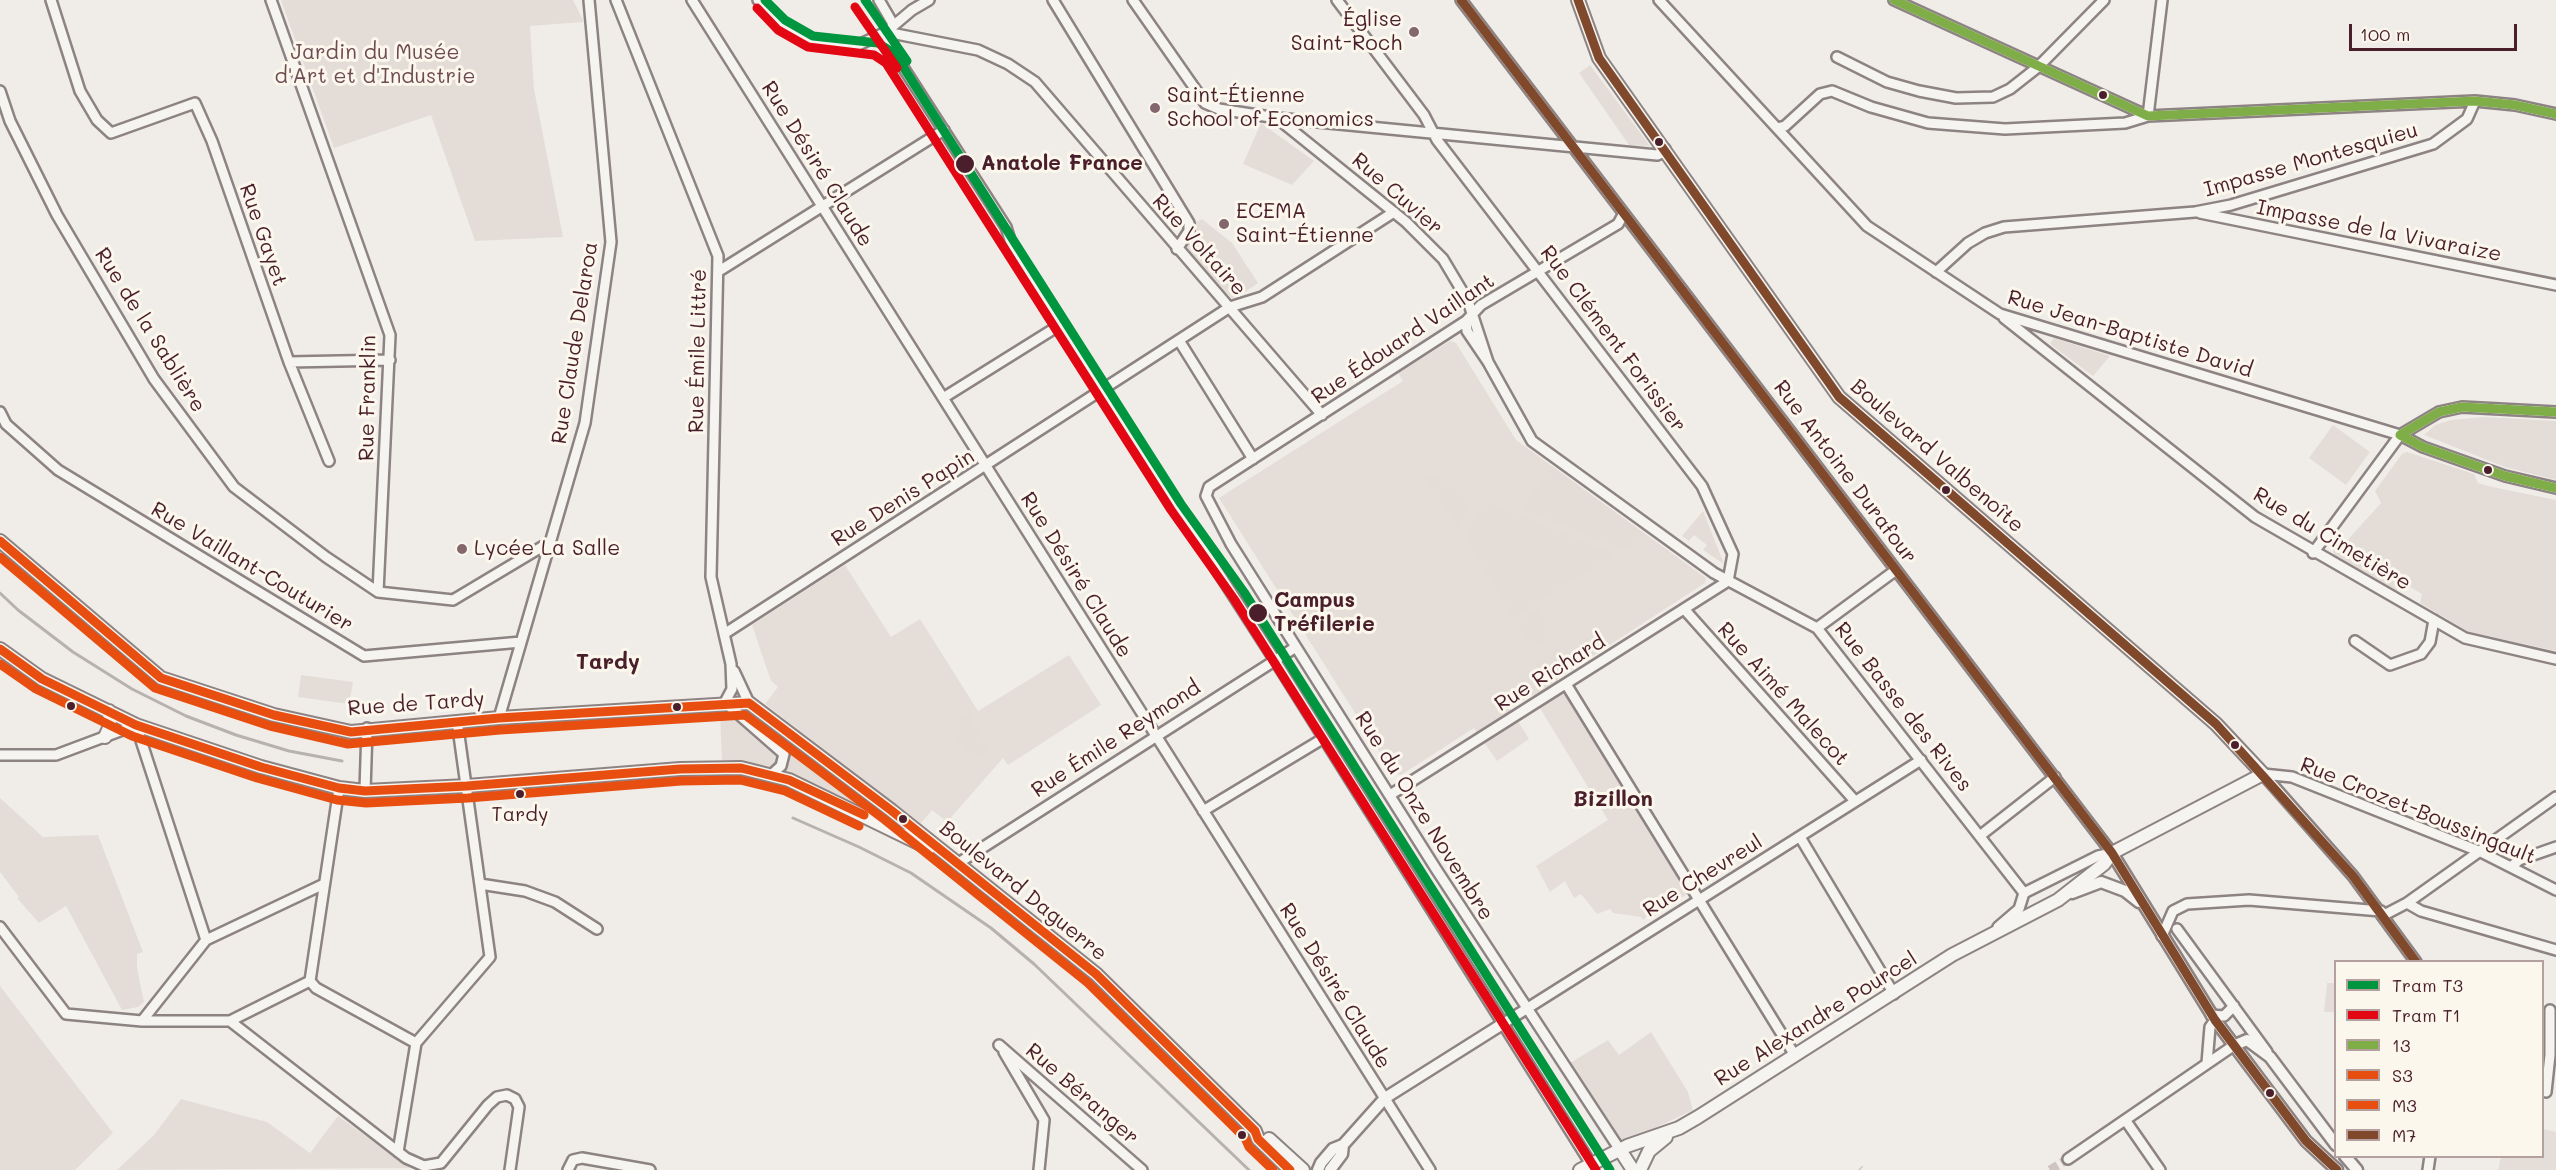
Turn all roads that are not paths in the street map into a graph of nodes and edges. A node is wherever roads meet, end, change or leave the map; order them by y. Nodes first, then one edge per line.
1 (51, 0) edge
2 (271, 0) edge
3 (589, 0) edge
4 (616, 0) edge
5 (692, 0) edge
6 (758, 0) edge
7 (879, 0) edge
8 (929, 0) edge
9 (1053, 0) edge
10 (1133, 0) edge
11 (1337, 0) edge
12 (1461, 0) edge
13 (1578, 0) edge
14 (1659, 0) edge
15 (1894, 0) edge
16 (2104, 0) edge
17 (2162, 0) edge
18 (890, 28) junction
19 (1837, 57) dead end
20 (2038, 67) junction
21 (0, 91) edge
22 (2475, 101) junction
23 (2556, 114) edge
24 (2148, 116) junction
25 (1277, 118) junction
26 (1777, 128) junction
27 (944, 130) junction
28 (1433, 132) junction
29 (1571, 146) junction
30 (1665, 149) junction
31 (822, 206) junction
32 (1394, 212) junction
33 (2195, 212) junction
34 (1623, 215) junction
35 (1177, 249) junction
36 (719, 271) junction
37 (1539, 272) junction
38 (1936, 272) junction
39 (2556, 285) edge
40 (1230, 308) junction
41 (2000, 314) junction
42 (1469, 317) junction
43 (1060, 326) junction
44 (1180, 342) junction
45 (390, 360) junction
46 (289, 362) junction
47 (1102, 392) junction
48 (943, 398) junction
49 (0, 412) edge
50 (2556, 412) edge
51 (1322, 415) junction
52 (2400, 435) junction
53 (1532, 441) joint
54 (1253, 459) junction
55 (329, 461) dead end
56 (986, 466) junction
57 (2556, 488) edge
58 (1206, 496) joint
59 (0, 541) edge
60 (550, 542) junction
61 (2313, 553) junction
62 (1896, 570) junction
63 (1728, 581) junction
64 (378, 592) junction
65 (1685, 610) junction
66 (2434, 620) junction
67 (1817, 628) junction
68 (724, 634) junction
69 (2355, 641) dead end
70 (520, 642) junction
71 (1296, 647) junction
72 (0, 649) edge
73 (2556, 659) edge
74 (1275, 660) junction
75 (731, 664) junction
76 (1566, 684) junction
77 (749, 703) junction
78 (725, 704) junction
79 (109, 711) junction
80 (499, 718) junction
81 (457, 721) junction
82 (136, 725) junction
83 (367, 728) junction
84 (1155, 735) junction
85 (105, 737) junction
86 (1324, 738) junction
87 (0, 755) edge
88 (1921, 760) junction
89 (2263, 774) junction
90 (771, 776) junction
91 (2055, 777) junction
92 (467, 786) junction
93 (339, 788) junction
94 (364, 791) junction
95 (1390, 795) junction
96 (2556, 797) edge
97 (1855, 801) junction
98 (892, 811) junction
99 (1203, 811) junction
100 (903, 835) junction
101 (1981, 835) junction
102 (1800, 837) junction
103 (2556, 847) edge
104 (2481, 852) junction
105 (2112, 853) junction
106 (954, 861) junction
107 (2511, 867) junction
108 (324, 884) junction
109 (480, 884) junction
110 (2556, 890) edge
111 (2024, 893) junction
112 (1698, 900) junction
113 (2058, 900) junction
114 (2407, 903) junction
115 (2143, 905) junction
116 (2382, 913) junction
117 (0, 927) edge
118 (597, 929) dead end
119 (2176, 929) dead end
120 (1990, 935) junction
121 (2162, 936) junction
122 (206, 940) junction
123 (2556, 950) edge
124 (2415, 960) edge
125 (2204, 967) junction
126 (2186, 976) junction
127 (310, 981) junction
128 (1894, 994) junction
129 (2234, 1006) junction
130 (1526, 1009) junction
131 (2550, 1010) edge
132 (2213, 1018) junction
133 (142, 1021) junction
134 (230, 1021) junction
135 (1504, 1023) junction
136 (416, 1042) junction
137 (2237, 1051) junction
138 (1794, 1054) junction
139 (2270, 1057) junction
140 (2206, 1063) junction
141 (2544, 1090) edge
142 (1385, 1098) junction
143 (2126, 1121) junction
144 (1679, 1128) junction
145 (1256, 1131) junction
146 (2334, 1142) edge
147 (1342, 1145) junction
148 (1620, 1150) junction
149 (398, 1152) junction
150 (2347, 1158) edge
151 (2068, 1159) tunnel mouth
152 (1588, 1168) edge
153 (2337, 1169) edge
154 (510, 1170) edge
155 (568, 1170) edge
156 (650, 1170) edge
157 (1039, 1170) edge
158 (1142, 1170) edge
159 (1290, 1170) edge
160 (1303, 1170) edge
161 (1318, 1170) edge
162 (1330, 1170) edge
163 (1430, 1170) edge
164 (1633, 1170) edge
165 (1640, 1170) edge
166 (2160, 1170) edge
167 (2357, 1170) edge

1 - 46 street, Rue Gayet
2 - 45 street, Rue Franklin
3 - 60 street, Rue Claude Delaroa
4 - 36 street, Rue Émile Littré
5 - 31 street, Rue Désiré Claude
6 - 18 street
7 - 18 street
8 - 18 street
9 - 35 street
10 - 25 street
11 - 28 street, Rue Clément Forissier
12 - 29 street, Rue Antoine Durafour
13 - 30 main road, Boulevard Valbenoîte
14 - 26 street, Rue Jean-Baptiste David
15 - 20 street
16 - 20 street
17 - 24 street
18 - 27 street, Rue du Onze Novembre
18 - 35 street, Rue Voltaire
19 - 20 street
20 - 24 street
21 - 64 street, Rue de la Sablière
22 - 23 street
22 - 24 street
22 - 33 street, Impasse Montesquieu
24 - 26 street
25 - 28 street
25 - 32 street, Rue Cuvier
26 - 38 street, Rue Jean-Baptiste David
27 - 31 street
27 - 43 street, Rue du Onze Novembre
28 - 29 street
28 - 37 street, Rue Clément Forissier
29 - 30 street
29 - 34 street, Rue Antoine Durafour
30 - 89 main road, Boulevard Valbenoîte
31 - 36 street
31 - 48 street, Rue Désiré Claude
32 - 40 street, Rue Denis Papin
32 - 42 street, Rue Cuvier
33 - 38 street, Impasse Montesquieu
33 - 39 street, Impasse de la Vivaraize
34 - 37 street, Rue Édouard Vaillant
34 - 62 street, Rue Antoine Durafour
35 - 40 street, Rue Voltaire
36 - 68 street, Rue Émile Littré
37 - 42 street, Rue Édouard Vaillant
37 - 63 street, Rue Clément Forissier
38 - 41 street, Rue Jean-Baptiste David
40 - 44 street, Rue Denis Papin
40 - 51 street, Rue Voltaire
41 - 52 street, Rue Jean-Baptiste David
41 - 61 street, Rue du Cimetière
42 - 51 street, Rue Édouard Vaillant
42 - 53 street, Rue Cuvier
43 - 47 street, Rue du Onze Novembre
43 - 48 street
44 - 47 street, Rue Denis Papin
44 - 54 street
45 - 46 street
45 - 64 street, Rue Franklin
46 - 55 street, Rue Gayet
47 - 56 street, Rue Denis Papin
47 - 74 street, Rue du Onze Novembre
48 - 56 street, Rue Désiré Claude
49 - 70 street, Rue Vaillant-Couturier
50 - 52 street
51 - 54 street, Rue Édouard Vaillant
52 - 57 street, Rue Jean-Baptiste David
52 - 61 street
53 - 63 street, Rue Basse des Rives
54 - 58 street, Rue Édouard Vaillant
56 - 68 street, Rue Denis Papin
56 - 84 street, Rue Désiré Claude
58 - 71 street, Rue du Onze Novembre
59 - 83 main road, Rue de Tardy
60 - 64 street
60 - 70 street, Rue Claude Delaroa
61 - 66 street, Rue du Cimetière
62 - 67 street
62 - 91 street, Rue Antoine Durafour
63 - 65 street, Rue Richard
63 - 67 street, Rue Basse des Rives
65 - 76 street, Rue Richard
65 - 97 street, Rue Aimé Malecot
66 - 69 street
66 - 73 street, Rue du Cimetière
67 - 88 street, Rue Basse des Rives
68 - 75 street, Rue Émile Littré
70 - 80 street, Rue Claude Delaroa
71 - 74 street, Rue Émile Reymond
71 - 95 street, Rue du Onze Novembre
72 - 79 main road
74 - 84 street, Rue Émile Reymond
74 - 86 street, Rue du Onze Novembre
75 - 77 street
75 - 78 street
76 - 95 street, Rue Richard
76 - 112 street
77 - 78 main road, Rue de Tardy
77 - 98 main road, Boulevard Daguerre
78 - 80 main road, Rue de Tardy
78 - 90 street
79 - 82 main road
79 - 85 main road
80 - 81 main road, Rue de Tardy
81 - 83 main road, Rue de Tardy
81 - 92 street
82 - 85 street
82 - 93 main road
82 - 122 street
83 - 94 street
84 - 99 street, Rue Désiré Claude
84 - 106 street, Rue Émile Reymond
85 - 87 street
86 - 99 street
86 - 135 street, Rue du Onze Novembre
88 - 97 street, Rue Chevreul
88 - 101 street, Rue Basse des Rives
89 - 104 street, Rue Crozet-Boussingault
89 - 105 main road, Rue Alexandre Pourcel
89 - 116 street, Boulevard Valbenoîte
90 - 92 main road
90 - 100 main road
91 - 101 street
91 - 105 street, Rue Antoine Durafour
92 - 94 main road
92 - 109 street
93 - 94 main road
93 - 108 street
95 - 130 street, Rue du Onze Novembre
96 - 104 street
97 - 102 street, Rue Chevreul
98 - 100 main road
98 - 106 main road, Boulevard Daguerre
99 - 142 street, Rue Désiré Claude
100 - 106 main road
101 - 111 street, Rue Basse des Rives
102 - 112 street, Rue Chevreul
102 - 128 street
103 - 107 street
104 - 107 street, Rue Crozet-Boussingault
104 - 114 street
105 - 111 street, Rue Alexandre Pourcel
105 - 113 main road, Rue Alexandre Pourcel
105 - 115 street, Rue Antoine Durafour
106 - 145 main road, Boulevard Daguerre
107 - 110 street, Rue Crozet-Boussingault
108 - 122 street
108 - 127 street
109 - 118 street
109 - 136 street
111 - 120 street
112 - 130 street, Rue Chevreul
112 - 138 street
113 - 115 street, Rue Alexandre Pourcel
113 - 120 main road, Rue Alexandre Pourcel
114 - 116 street
114 - 123 street
115 - 121 street, Rue Antoine Durafour
116 - 121 street
116 - 124 street, Boulevard Valbenoîte
117 - 133 street
119 - 125 street
120 - 128 main road, Rue Alexandre Pourcel
121 - 126 street, Rue Antoine Durafour
122 - 133 street
125 - 126 street
125 - 129 street
126 - 132 street, Rue Antoine Durafour
127 - 134 street
127 - 136 street
128 - 138 main road, Rue Alexandre Pourcel
129 - 132 street
129 - 139 street
130 - 135 street, Rue Chevreul
130 - 148 street, Rue du Onze Novembre
131 - 141 street
132 - 137 street, Rue Antoine Durafour
132 - 140 street
133 - 134 street
134 - 149 street
135 - 142 street
135 - 152 street, Rue du Onze Novembre
136 - 149 street
137 - 139 street
137 - 140 street
137 - 153 street, Rue Antoine Durafour
138 - 144 main road, Rue Alexandre Pourcel
139 - 146 street
140 - 143 street
142 - 147 street
142 - 163 street, Rue Désiré Claude
143 - 151 street
143 - 166 street
144 - 148 main road, Rue Alexandre Pourcel
144 - 165 main road
145 - 159 main road, Boulevard Daguerre
145 - 160 main road, Boulevard Daguerre
147 - 161 street
147 - 162 street
148 - 152 main road, Rue Alexandre Pourcel
148 - 164 main road
149 - 154 street
150 - 167 street
155 - 156 street
157 - 158 street, Rue Béranger

